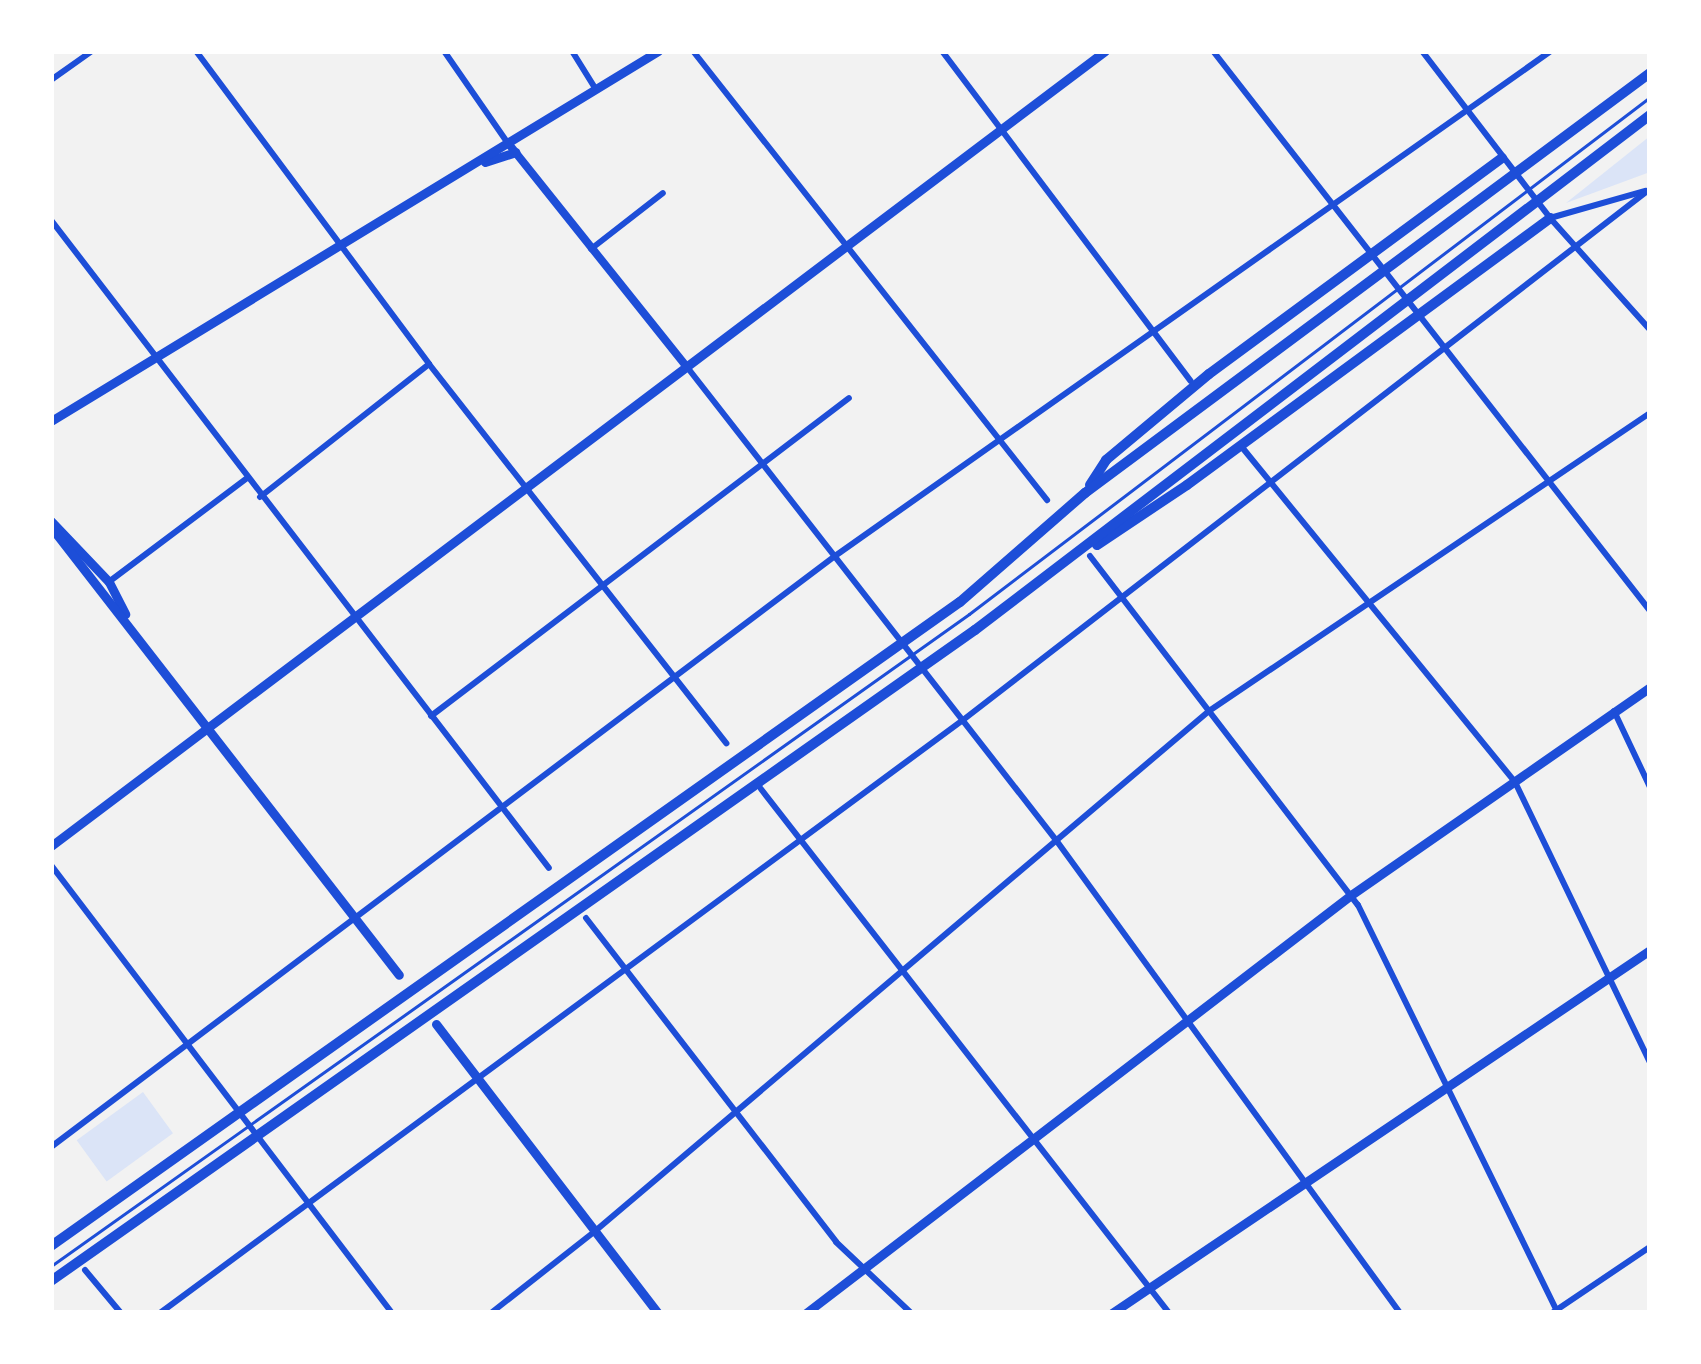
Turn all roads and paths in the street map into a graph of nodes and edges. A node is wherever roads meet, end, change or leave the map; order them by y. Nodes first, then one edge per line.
1 (92, 51) edge
2 (196, 51) edge
3 (444, 51) edge
4 (572, 51) edge
5 (658, 51) edge
6 (692, 51) edge
7 (941, 51) edge
8 (1105, 51) edge
9 (1214, 51) edge
10 (1422, 51) edge
11 (1551, 51) edge
12 (1650, 73) edge
13 (51, 80) edge
14 (595, 88) junction
15 (1650, 97) edge
16 (1466, 112) junction
17 (1650, 115) edge
18 (1001, 128) junction
19 (511, 147) junction
20 (1502, 158) junction
21 (1649, 189) edge
22 (663, 193) dead end
23 (1332, 204) junction
24 (1550, 218) junction
25 (51, 220) edge
26 (847, 244) junction
27 (339, 246) junction
28 (1574, 246) junction
29 (591, 249) junction
30 (1151, 329) junction
31 (1650, 331) edge
32 (1444, 350) junction
33 (154, 356) junction
34 (429, 364) junction
35 (687, 367) junction
36 (1191, 381) dead end
37 (848, 398) dead end
38 (1650, 412) edge
39 (51, 421) edge
40 (998, 437) junction
41 (1241, 446) dead end
42 (763, 464) junction
43 (246, 478) junction
44 (1549, 482) junction
45 (1271, 486) junction
46 (528, 488) junction
47 (1085, 493) junction
48 (260, 497) junction
49 (1047, 500) dead end
50 (51, 524) edge
51 (56, 548) edge
52 (835, 556) junction
53 (1090, 556) dead end
54 (105, 577) junction
55 (603, 584) junction
56 (1024, 592) junction
57 (1123, 599) junction
58 (1370, 605) junction
59 (1650, 611) edge
60 (356, 618) junction
61 (127, 619) junction
62 (676, 677) junction
63 (1650, 687) edge
64 (1209, 711) junction
65 (1614, 712) junction
66 (431, 716) junction
67 (963, 720) junction
68 (208, 725) junction
69 (726, 743) dead end
70 (1515, 782) junction
71 (1650, 787) edge
72 (761, 789) dead end
73 (504, 808) junction
74 (800, 840) junction
75 (1056, 840) junction
76 (51, 846) edge
77 (51, 865) edge
78 (548, 868) dead end
79 (1352, 895) junction
80 (356, 918) junction
81 (586, 918) dead end
82 (1650, 950) edge
83 (624, 969) junction
84 (903, 971) junction
85 (399, 975) dead end
86 (1610, 977) junction
87 (1187, 1020) junction
88 (436, 1024) dead end
89 (187, 1046) junction
90 (1650, 1063) edge
91 (478, 1078) junction
92 (1448, 1088) junction
93 (736, 1110) junction
94 (1030, 1140) junction
95 (51, 1147) edge
96 (1307, 1184) junction
97 (308, 1202) junction
98 (594, 1232) junction
99 (51, 1246) edge
100 (1650, 1246) edge
101 (51, 1266) edge
102 (865, 1268) junction
103 (85, 1270) dead end
104 (51, 1281) edge
105 (1150, 1289) junction
106 (1556, 1312) edge
107 (121, 1313) edge
108 (160, 1313) edge
109 (392, 1313) edge
110 (491, 1313) edge
111 (658, 1313) edge
112 (806, 1313) edge
113 (911, 1313) edge
114 (1112, 1313) edge
115 (1169, 1313) edge
116 (1400, 1313) edge

1 - 13 street
2 - 27 street
3 - 19 street
4 - 14 street
5 - 14 main road
6 - 26 street
7 - 18 street
8 - 18 main road
9 - 23 street
10 - 16 street
11 - 16 street
12 - 47 highway
14 - 19 main road
15 - 101 lane
16 - 20 street
16 - 23 street
17 - 56 highway
18 - 26 main road
18 - 30 street
19 - 27 main road
19 - 29 street
20 - 24 street
20 - 47 highway
21 - 24 street
21 - 28 street
22 - 29 street
23 - 30 street
23 - 32 street
24 - 28 street
24 - 56 highway
25 - 33 street
26 - 35 main road
26 - 40 street
27 - 33 main road
27 - 34 street
28 - 31 street
28 - 32 street
29 - 35 street
30 - 36 street
30 - 40 street
32 - 44 street
32 - 45 street
33 - 39 main road
33 - 43 street
34 - 46 street
34 - 48 street
35 - 42 street
35 - 46 main road
37 - 42 street
38 - 44 street
40 - 49 street
40 - 52 street
41 - 45 street
42 - 52 street
42 - 55 street
43 - 48 street
43 - 54 street
44 - 58 street
44 - 59 street
45 - 57 street
45 - 58 street
46 - 55 street
46 - 60 main road
47 - 99 highway
48 - 60 street
50 - 51 main road
50 - 54 main road
51 - 54 main road
51 - 61 main road
52 - 62 street
52 - 67 street
53 - 57 street
54 - 61 main road
55 - 62 street
55 - 66 street
56 - 104 highway
57 - 64 street
57 - 67 street
58 - 64 street
58 - 70 street
60 - 66 street
60 - 68 main road
61 - 68 main road
62 - 69 street
62 - 73 street
63 - 65 main road
64 - 75 street
64 - 79 street
65 - 70 main road
65 - 71 street
66 - 73 street
67 - 74 street
67 - 75 street
68 - 76 main road
68 - 80 main road
70 - 79 main road
70 - 86 street
72 - 74 street
73 - 78 street
73 - 80 street
74 - 83 street
74 - 84 street
75 - 84 street
75 - 87 street
77 - 89 street
79 - 87 main road
79 - 92 street
80 - 85 main road
80 - 89 street
81 - 83 street
82 - 86 main road
83 - 91 street
83 - 93 street
84 - 93 street
84 - 94 street
86 - 90 street
86 - 92 main road
87 - 94 main road
87 - 96 street
88 - 91 main road
89 - 95 street
89 - 97 street
91 - 97 street
91 - 98 main road
92 - 96 main road
92 - 106 street
93 - 98 street
93 - 102 street
94 - 102 main road
94 - 105 street
96 - 105 main road
96 - 116 street
97 - 108 street
97 - 109 street
98 - 110 street
98 - 111 main road
100 - 106 street
102 - 112 main road
102 - 113 street
103 - 107 street
105 - 114 main road
105 - 115 street

